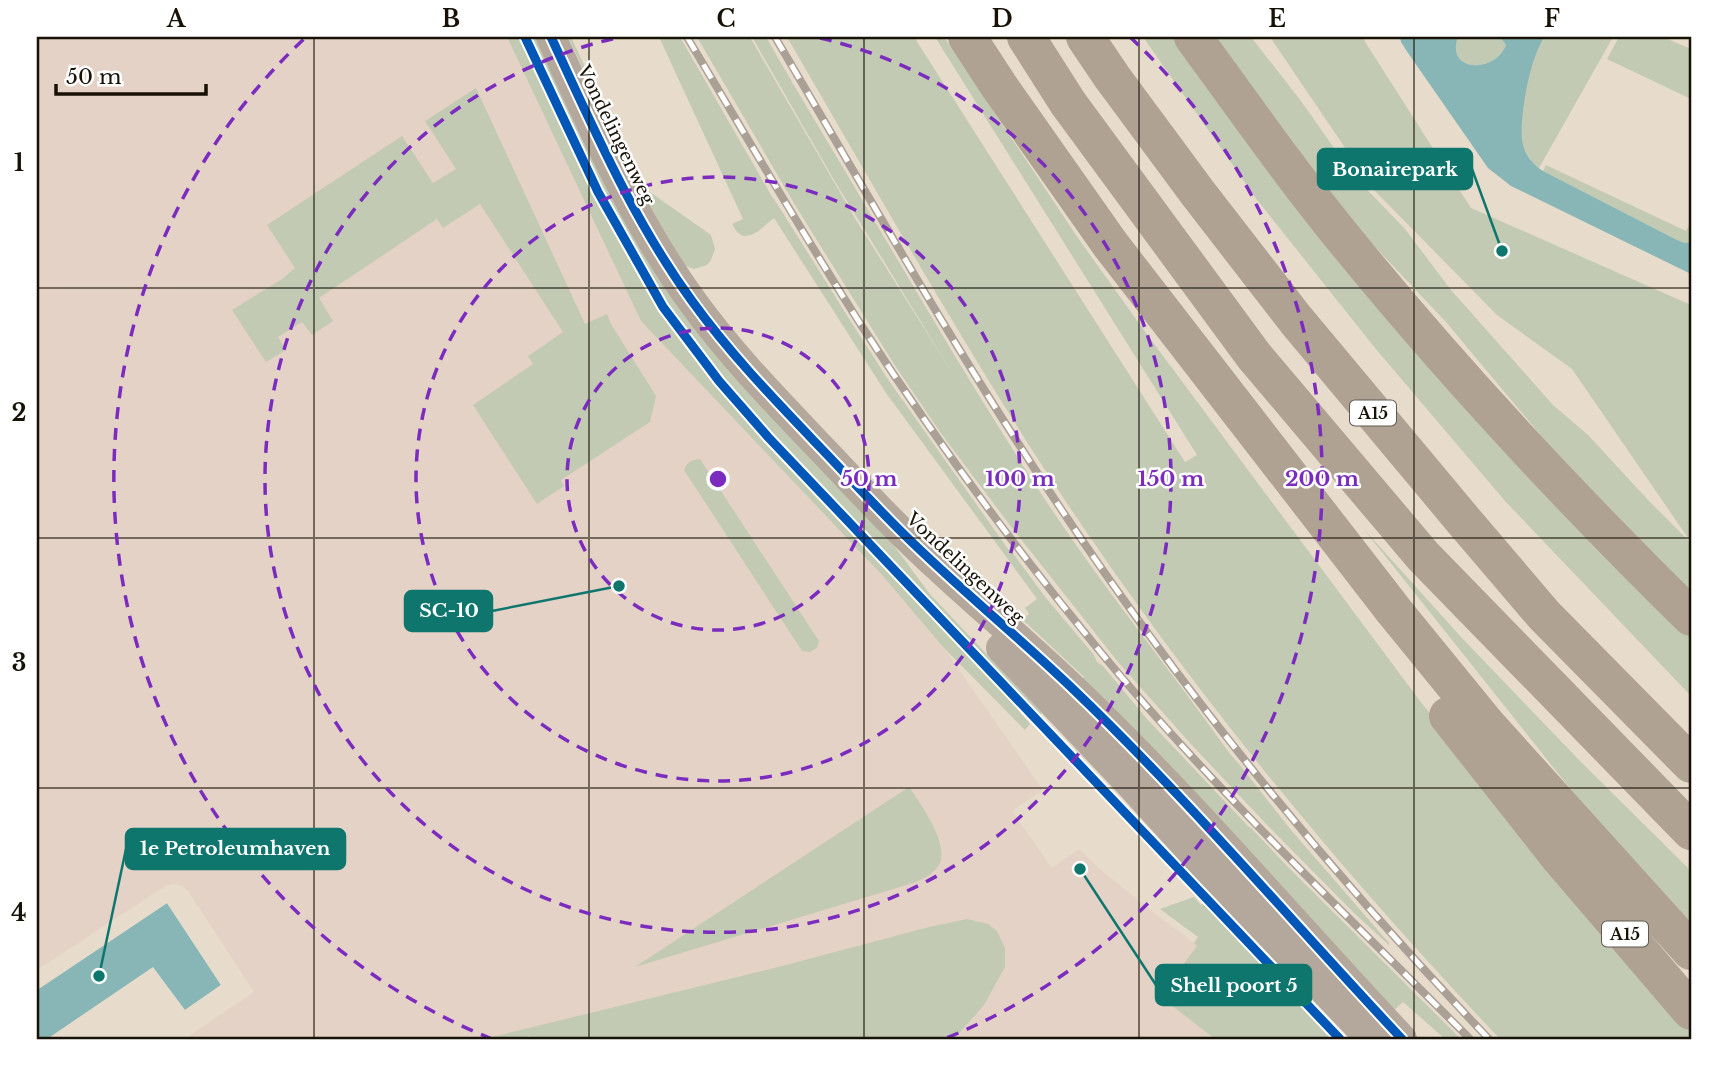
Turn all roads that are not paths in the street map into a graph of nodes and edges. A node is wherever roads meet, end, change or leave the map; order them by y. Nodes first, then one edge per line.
1 (551, 37) edge
2 (967, 37) edge
3 (1026, 37) edge
4 (1085, 37) edge
5 (1193, 37) edge
6 (1254, 356) junction
7 (1254, 431) junction
8 (915, 546) junction
9 (1691, 617) edge
10 (1691, 764) edge
11 (1691, 831) edge
12 (1622, 874) junction
13 (1691, 951) edge
14 (1691, 1011) edge
15 (1371, 1039) edge
16 (1402, 1039) edge

1 - 8 street, Vondelingenweg
2 - 7 highway, A15
3 - 6 highway, A15
4 - 10 highway, A15
5 - 9 highway
6 - 11 highway, A15
6 - 12 highway, A15
7 - 12 highway, A15
7 - 14 highway, A15
8 - 15 street, Vondelingenweg
8 - 16 street, Vondelingenweg
12 - 13 highway, A15

